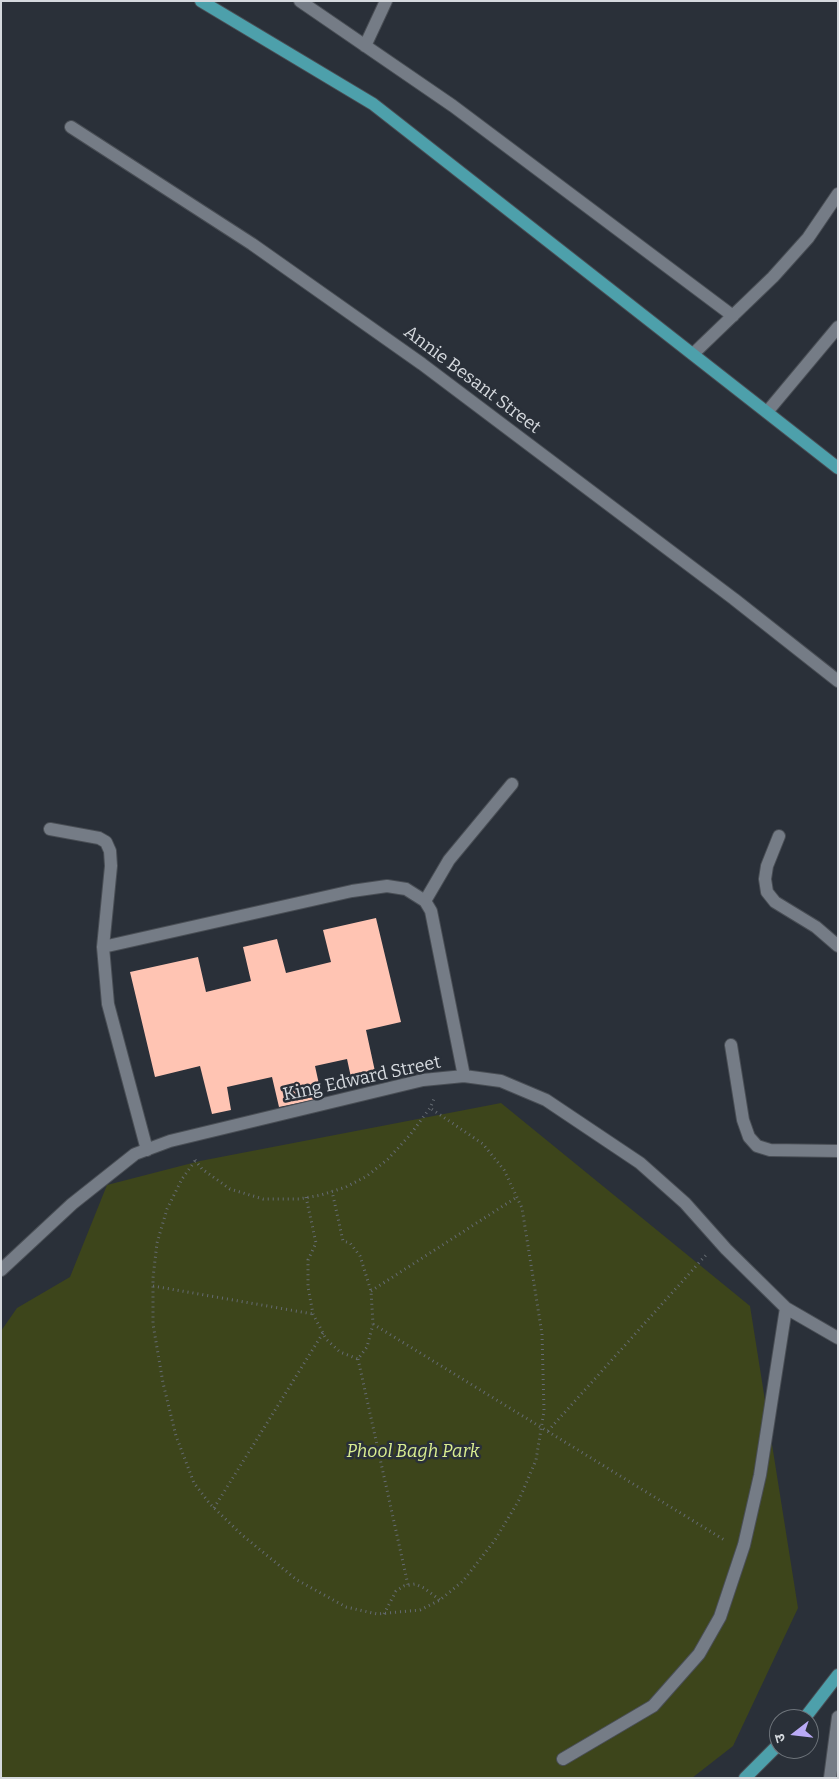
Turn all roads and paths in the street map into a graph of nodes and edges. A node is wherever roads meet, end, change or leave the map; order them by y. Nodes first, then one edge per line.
1 (201, 1) edge
2 (300, 1) edge
3 (386, 1) edge
4 (365, 46) junction
5 (71, 127) dead end
6 (838, 194) edge
7 (733, 316) junction
8 (838, 327) edge
9 (693, 354) junction
10 (767, 412) junction
11 (838, 468) edge
12 (838, 681) edge
13 (512, 784) dead end
14 (50, 829) dead end
15 (779, 836) dead end
16 (425, 901) junction
17 (838, 946) edge
18 (104, 947) junction
19 (730, 1045) dead end
20 (464, 1076) junction
21 (443, 1078) junction
22 (430, 1108) junction
23 (176, 1139) junction
24 (147, 1150) junction
25 (838, 1151) edge
26 (195, 1161) junction
27 (332, 1191) junction
28 (306, 1197) junction
29 (517, 1197) junction
30 (719, 1240) junction
31 (1, 1270) edge
32 (153, 1286) junction
33 (371, 1291) junction
34 (786, 1308) junction
35 (313, 1314) junction
36 (373, 1324) junction
37 (323, 1333) junction
38 (838, 1338) edge
39 (358, 1359) junction
40 (541, 1428) junction
41 (548, 1431) junction
42 (214, 1508) junction
43 (742, 1551) junction
44 (408, 1585) junction
45 (440, 1600) junction
46 (384, 1614) junction
47 (838, 1675) edge
48 (812, 1709) edge
49 (838, 1717) edge
50 (769, 1754) edge
51 (563, 1759) dead end
52 (745, 1778) edge
53 (830, 1778) edge

1 - 9 main road
2 - 4 street
3 - 4 street
4 - 7 street
5 - 12 street, Annie Besant Street
6 - 7 street
7 - 9 street
8 - 10 street
9 - 10 main road
10 - 11 main road
13 - 16 street
14 - 18 street
15 - 17 street
16 - 18 street
16 - 20 street
18 - 24 street
19 - 25 street
20 - 21 street, King Edward Street
20 - 30 street, King Edward Street
21 - 22 path
21 - 23 street, King Edward Street
22 - 27 path
22 - 29 path
23 - 24 street, King Edward Street
23 - 26 path
24 - 31 street, King Edward Street
26 - 28 path
26 - 32 path
27 - 28 path
27 - 33 path
28 - 35 path
29 - 33 path
29 - 40 path
30 - 34 street, King Edward Street
30 - 41 path
32 - 35 path
32 - 42 path
33 - 36 path
34 - 38 street, King Edward Street
34 - 43 street
35 - 37 path
36 - 39 path
36 - 40 path
37 - 39 path
37 - 42 path
39 - 44 path
40 - 41 path
40 - 45 path
41 - 43 path
42 - 46 path
43 - 51 street
44 - 45 path
44 - 46 path
45 - 46 path
47 - 48 main road
49 - 53 street
50 - 52 main road

